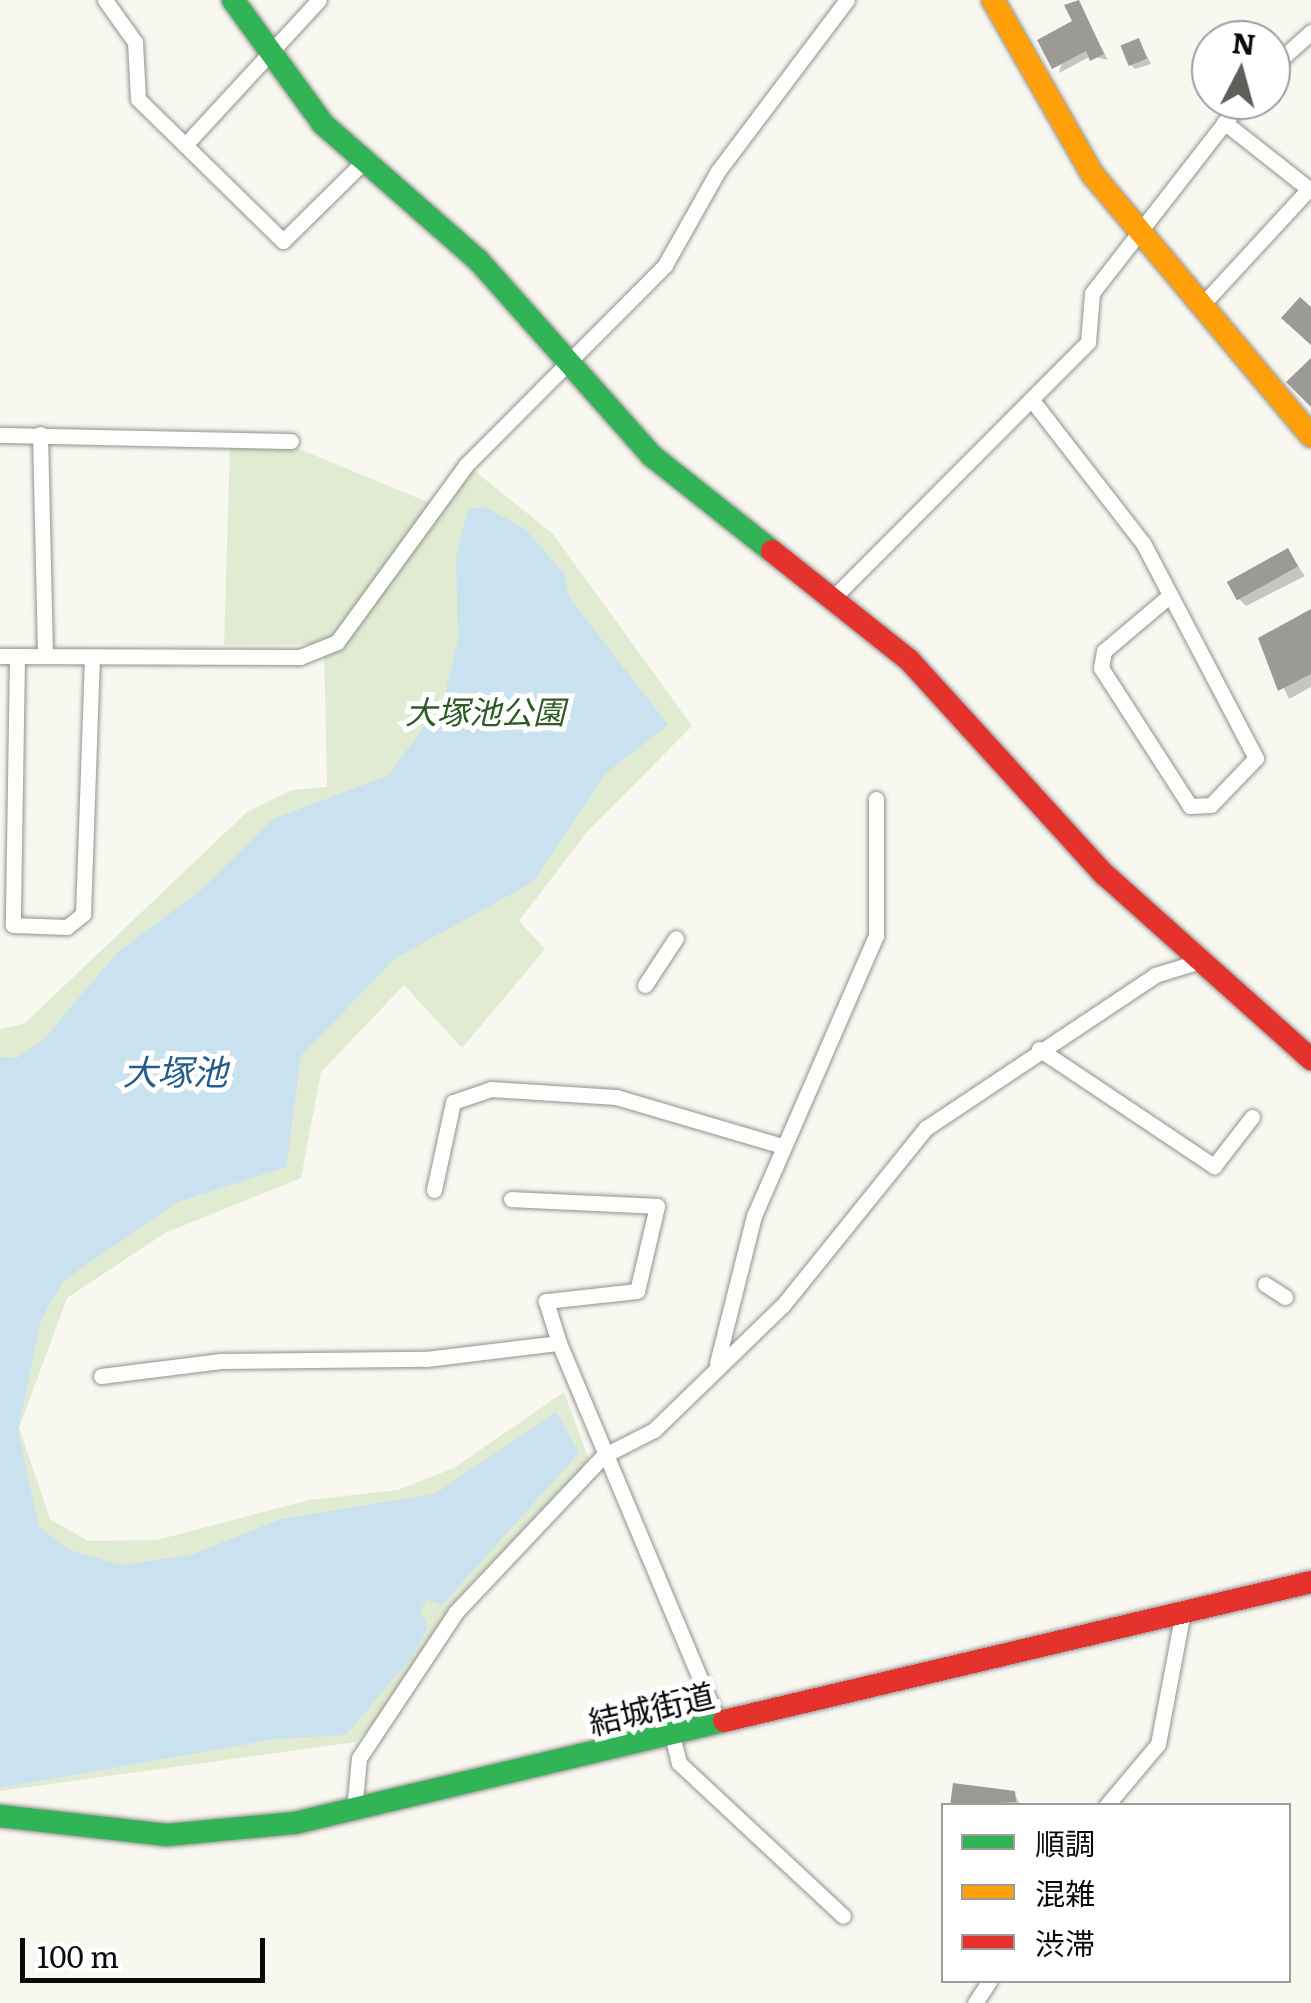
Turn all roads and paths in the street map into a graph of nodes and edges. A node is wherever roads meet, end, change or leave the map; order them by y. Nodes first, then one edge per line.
1 (105, 0) edge
2 (318, 0) edge
3 (847, 0) edge
4 (993, 0) edge
5 (244, 4) edge
6 (1311, 32) edge
7 (1291, 50) edge
8 (275, 56) junction
9 (1224, 122) joint
10 (185, 145) junction
11 (362, 163) junction
12 (1144, 237) junction
13 (1200, 306) junction
14 (564, 361) junction
15 (1035, 404) junction
16 (40, 434) junction
17 (0, 435) edge
18 (1311, 436) edge
19 (291, 441) dead end
20 (1169, 596) junction
21 (831, 600) junction
22 (0, 656) edge
23 (45, 656) junction
24 (18, 657) junction
25 (92, 657) junction
26 (876, 799) dead end
27 (676, 938) dead end
28 (1208, 959) junction
29 (644, 985) dead end
30 (1040, 1049) junction
31 (1311, 1059) edge
32 (1252, 1116) dead end
33 (782, 1146) junction
34 (434, 1190) dead end
35 (511, 1200) dead end
36 (1265, 1284) dead end
37 (1285, 1297) dead end
38 (559, 1343) junction
39 (718, 1363) junction
40 (101, 1376) dead end
41 (603, 1456) junction
42 (1311, 1582) edge
43 (1182, 1612) junction
44 (719, 1724) junction
45 (672, 1735) junction
46 (1109, 1803) edge
47 (364, 1808) junction
48 (0, 1816) edge
49 (843, 1916) dead end

1 - 10 street
2 - 8 street
3 - 14 street
4 - 12 main road
5 - 8 main road
6 - 7 street
8 - 10 street
8 - 11 main road
9 - 12 street
9 - 13 street
10 - 11 street
11 - 14 main road
12 - 13 main road
12 - 15 street
13 - 18 main road
14 - 21 main road
14 - 25 street
15 - 20 street
15 - 21 street
16 - 17 street
16 - 19 street
16 - 23 street
20 - 20 street
21 - 28 main road
22 - 24 street
23 - 24 street
23 - 25 street
24 - 25 street
26 - 33 street
27 - 29 street
28 - 30 street
28 - 31 main road
30 - 32 street
30 - 39 street
33 - 34 street
33 - 39 street
35 - 38 street
36 - 37 street
38 - 40 street
38 - 41 street
39 - 41 street
41 - 44 street
41 - 47 street
42 - 43 main road, 結城街道
43 - 44 main road, 結城街道
43 - 46 street
44 - 45 main road, 結城街道
45 - 47 main road, 結城街道
45 - 49 street
47 - 48 main road, 結城街道

